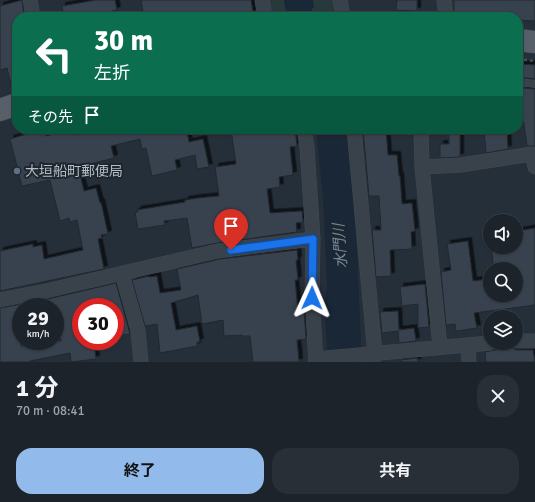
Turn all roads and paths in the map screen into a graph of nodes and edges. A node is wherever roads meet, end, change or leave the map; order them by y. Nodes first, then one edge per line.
1 (30, 0) edge
2 (262, 0) edge
3 (340, 0) edge
4 (444, 0) edge
5 (32, 12) edge
6 (264, 12) edge
7 (342, 12) edge
8 (445, 12) edge
9 (523, 41) edge
10 (535, 42) edge
11 (523, 60) edge
12 (535, 61) edge
13 (523, 83) edge
14 (535, 84) edge
15 (12, 106) edge
16 (0, 110) edge
17 (305, 134) edge
18 (354, 134) edge
19 (421, 134) edge
20 (422, 167) junction
21 (535, 167) edge
22 (313, 239) junction
23 (122, 274) junction
24 (0, 300) edge
25 (523, 341) edge
26 (535, 341) edge
27 (483, 344) edge
28 (468, 345) junction
29 (440, 347) junction
30 (371, 357) edge
31 (319, 359) edge
32 (141, 362) edge
33 (469, 362) edge

1 - 5 street
2 - 6 street
3 - 7 street
4 - 8 street
9 - 10 main road
11 - 12 path
13 - 14 lane
15 - 16 main road
17 - 22 street
18 - 30 street
19 - 20 street
20 - 21 street
20 - 29 street
22 - 23 street
22 - 31 street
23 - 24 street
23 - 32 street
25 - 26 street
27 - 28 street
28 - 29 street
28 - 33 street
29 - 30 street
30 - 31 street

